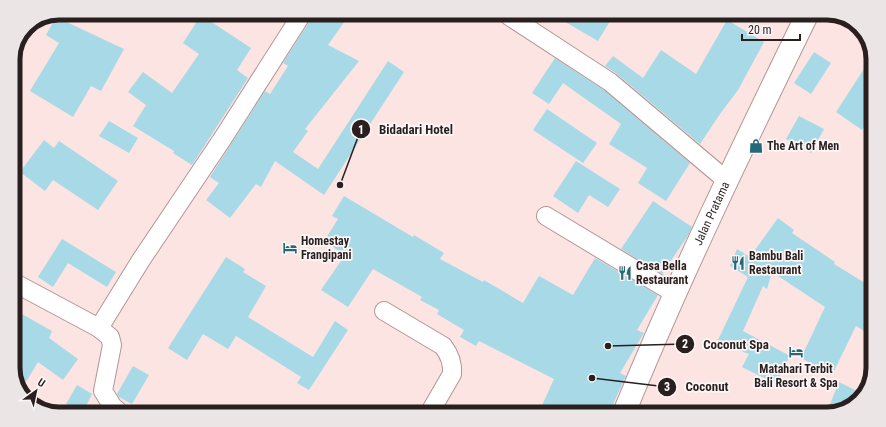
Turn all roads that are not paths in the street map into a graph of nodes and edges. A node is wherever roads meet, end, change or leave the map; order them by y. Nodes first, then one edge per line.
1 (298, 20) edge
2 (515, 20) edge
3 (805, 20) edge
4 (726, 180) junction
5 (546, 216) dead end
6 (20, 286) edge
7 (674, 293) junction
8 (384, 311) dead end
9 (99, 328) junction
10 (113, 407) edge
11 (433, 407) edge
12 (626, 407) edge

1 - 9 street
2 - 4 street
3 - 4 street, Jalan Pratama
4 - 7 street, Jalan Pratama
5 - 7 street
6 - 9 street
7 - 12 street, Jalan Pratama
8 - 11 street
9 - 10 street

